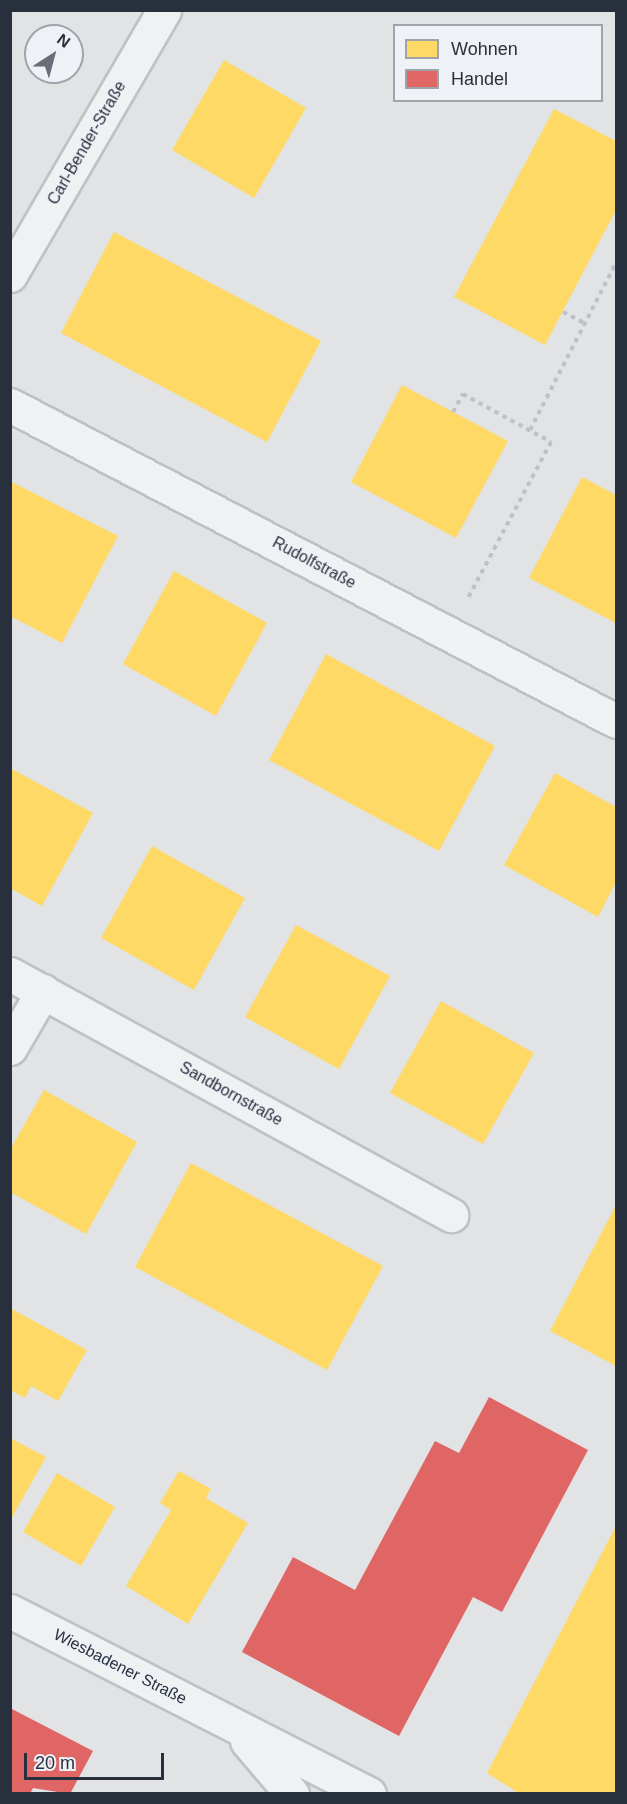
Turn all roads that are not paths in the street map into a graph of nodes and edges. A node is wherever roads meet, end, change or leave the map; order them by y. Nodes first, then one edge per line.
1 (164, 10) edge
2 (10, 275) edge
3 (10, 405) edge
4 (616, 721) edge
5 (10, 974) edge
6 (43, 991) junction
7 (10, 1048) edge
8 (451, 1215) dead end
9 (10, 1611) edge
10 (229, 1723) junction
11 (337, 1783) edge
12 (292, 1794) edge
13 (369, 1794) edge

1 - 2 street, Carl-Bender-Straße
3 - 4 street, Rudolfstraße
5 - 6 street, Sandbornstraße
6 - 7 street
6 - 8 street, Sandbornstraße
9 - 10 street, Wiesbadener Straße
10 - 11 street, Wiesbadener Straße
10 - 12 street, Wiesbadener Straße
11 - 13 street, Wiesbadener Straße

